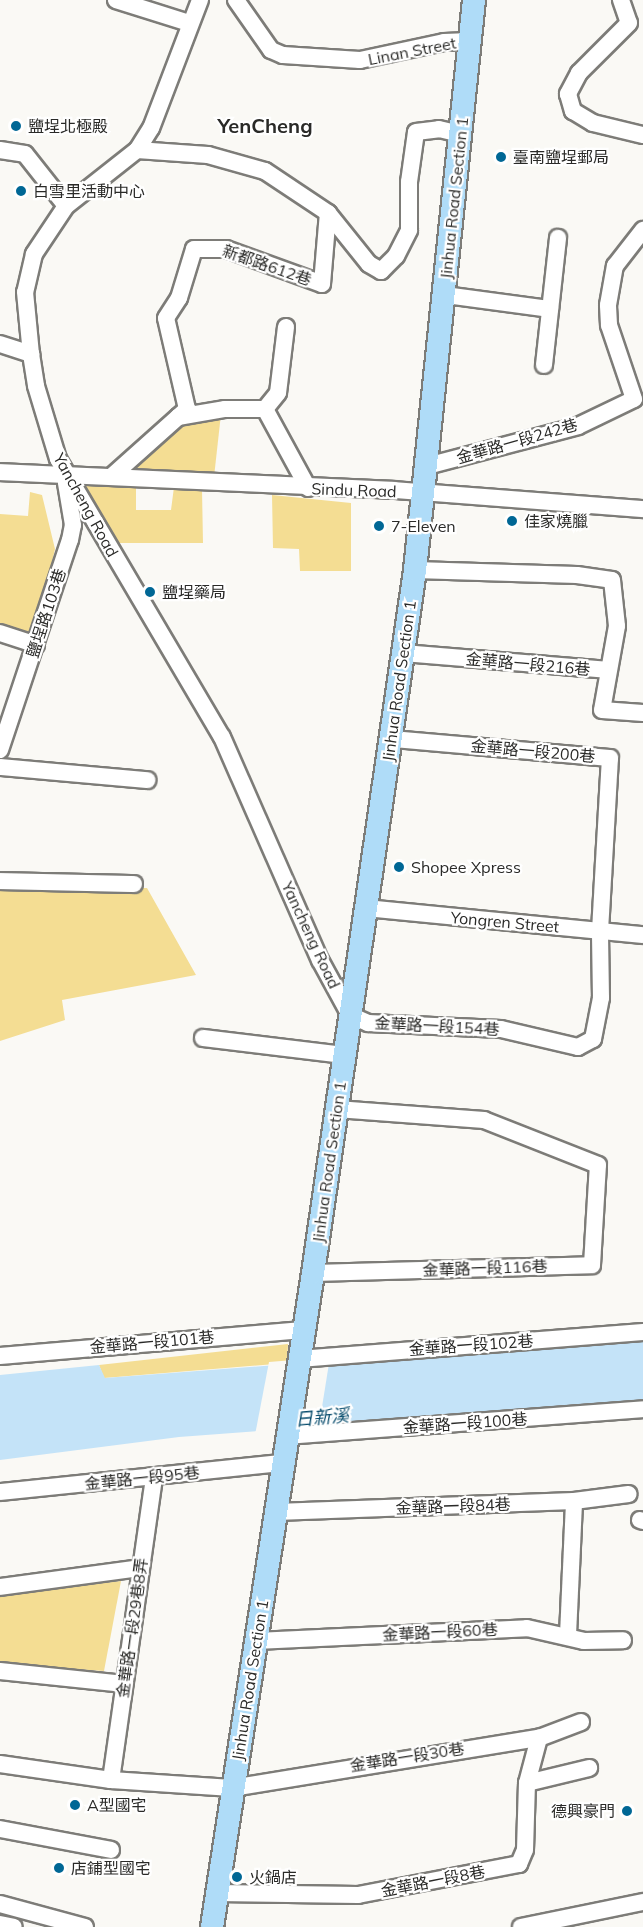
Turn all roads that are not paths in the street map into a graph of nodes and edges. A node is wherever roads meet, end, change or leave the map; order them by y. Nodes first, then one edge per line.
1 (116, 0) edge
2 (200, 0) edge
3 (237, 0) edge
4 (474, 0) edge
5 (621, 0) edge
6 (189, 23) junction
7 (470, 41) junction
8 (461, 134) junction
9 (643, 135) edge
10 (0, 150) edge
11 (137, 150) junction
12 (66, 206) junction
13 (328, 213) junction
14 (643, 230) edge
15 (558, 238) dead end
16 (445, 295) junction
17 (550, 309) junction
18 (286, 327) dead end
19 (0, 344) edge
20 (31, 354) junction
21 (544, 365) dead end
22 (265, 409) junction
23 (178, 417) junction
24 (427, 466) junction
25 (0, 472) edge
26 (65, 473) junction
27 (112, 476) junction
28 (308, 488) junction
29 (424, 493) junction
30 (643, 509) edge
31 (415, 570) junction
32 (0, 633) edge
33 (36, 645) junction
34 (402, 653) junction
35 (607, 670) junction
36 (643, 713) edge
37 (391, 739) junction
38 (0, 750) edge
39 (0, 767) edge
40 (147, 780) dead end
41 (0, 882) edge
42 (134, 884) dead end
43 (366, 908) junction
44 (600, 931) junction
45 (643, 935) edge
46 (350, 1015) junction
47 (203, 1038) dead end
48 (344, 1055) junction
49 (336, 1109) junction
50 (313, 1273) junction
51 (303, 1330) junction
52 (643, 1332) edge
53 (0, 1356) edge
54 (299, 1359) junction
55 (643, 1410) edge
56 (287, 1434) junction
57 (283, 1463) junction
58 (154, 1477) junction
59 (0, 1492) edge
60 (629, 1494) dead end
61 (574, 1501) junction
62 (276, 1512) junction
63 (141, 1568) junction
64 (0, 1587) edge
65 (568, 1635) junction
66 (623, 1640) dead end
67 (256, 1641) junction
68 (0, 1671) edge
69 (124, 1684) junction
70 (581, 1722) dead end
71 (539, 1738) junction
72 (0, 1764) edge
73 (589, 1768) dead end
74 (111, 1780) junction
75 (527, 1783) junction
76 (232, 1788) junction
77 (0, 1828) edge
78 (111, 1850) dead end
79 (217, 1893) junction
80 (643, 1902) edge
81 (0, 1904) edge
82 (0, 1924) edge
83 (14, 1927) edge
84 (86, 1927) edge
85 (212, 1927) edge
86 (521, 1927) edge

1 - 6 street
2 - 6 street, Yancheng Road
3 - 7 street, Linan Street
4 - 7 main road, Jinhua Road Section 1
5 - 9 street
6 - 11 street, Yancheng Road
7 - 8 main road, Jinhua Road Section 1
8 - 13 street
8 - 16 main road, Jinhua Road Section 1
10 - 12 street
11 - 12 street, Yancheng Road
11 - 13 street
12 - 20 street, Yancheng Road
13 - 23 street, 新都路612巷
14 - 24 street, 金華路一段242巷
15 - 17 street
16 - 17 street
16 - 24 main road, Jinhua Road Section 1
17 - 21 street
18 - 22 street
19 - 20 street
20 - 26 street, Yancheng Road
22 - 23 street
22 - 28 street
23 - 27 street
24 - 29 main road, Jinhua Road Section 1
25 - 26 street, Sindu Road
26 - 27 street, Sindu Road
26 - 33 street, 鹽埕路103巷
26 - 46 street, Yancheng Road
27 - 28 street, Sindu Road
28 - 29 street, Sindu Road
29 - 30 street, Sindu Road
29 - 31 main road, Jinhua Road Section 1
31 - 34 main road, Jinhua Road Section 1
31 - 35 street, 金華路一段216巷
32 - 33 street
33 - 38 street, 鹽埕路103巷
34 - 35 street, 金華路一段216巷
34 - 37 main road, Jinhua Road Section 1
35 - 36 street
37 - 43 main road, Jinhua Road Section 1
37 - 44 street, 金華路一段200巷
39 - 40 street
41 - 42 street
43 - 44 street, Yongren Street
43 - 46 main road, Jinhua Road Section 1
44 - 45 street, Yongren Street
44 - 46 street, 金華路一段154巷
46 - 48 main road, Jinhua Road Section 1
47 - 48 street
48 - 49 main road, Jinhua Road Section 1
49 - 50 main road, Jinhua Road Section 1
49 - 50 street, 金華路一段116巷
50 - 51 main road, Jinhua Road Section 1
51 - 53 street, 金華路一段101巷
51 - 54 main road, Jinhua Road Section 1
52 - 54 street, 金華路一段102巷
54 - 56 main road, Jinhua Road Section 1
55 - 56 street, 金華路一段100巷
56 - 57 main road, Jinhua Road Section 1
57 - 58 street, 金華路一段95巷
57 - 62 main road, Jinhua Road Section 1
58 - 59 street, 金華路一段95巷
58 - 63 street, 金華路一段29巷8弄
60 - 61 street, 金華路一段84巷
61 - 62 street, 金華路一段84巷
61 - 65 street
62 - 67 main road, Jinhua Road Section 1
63 - 64 street
63 - 69 street, 金華路一段29巷8弄
65 - 66 street, 金華路一段60巷
65 - 67 street, 金華路一段60巷
67 - 76 main road, Jinhua Road Section 1
68 - 69 street
69 - 74 street, 金華路一段29巷8弄
70 - 71 street, 金華路一段30巷
71 - 75 street, 金華路一段8巷
71 - 76 street, 金華路一段30巷
72 - 74 street, 金華路一段30巷
73 - 75 street
74 - 76 street, 金華路一段30巷
75 - 79 street, 金華路一段8巷
76 - 79 main road, Jinhua Road Section 1
77 - 78 street
79 - 85 main road, Jinhua Road Section 1
80 - 86 street
81 - 84 street
82 - 83 street

